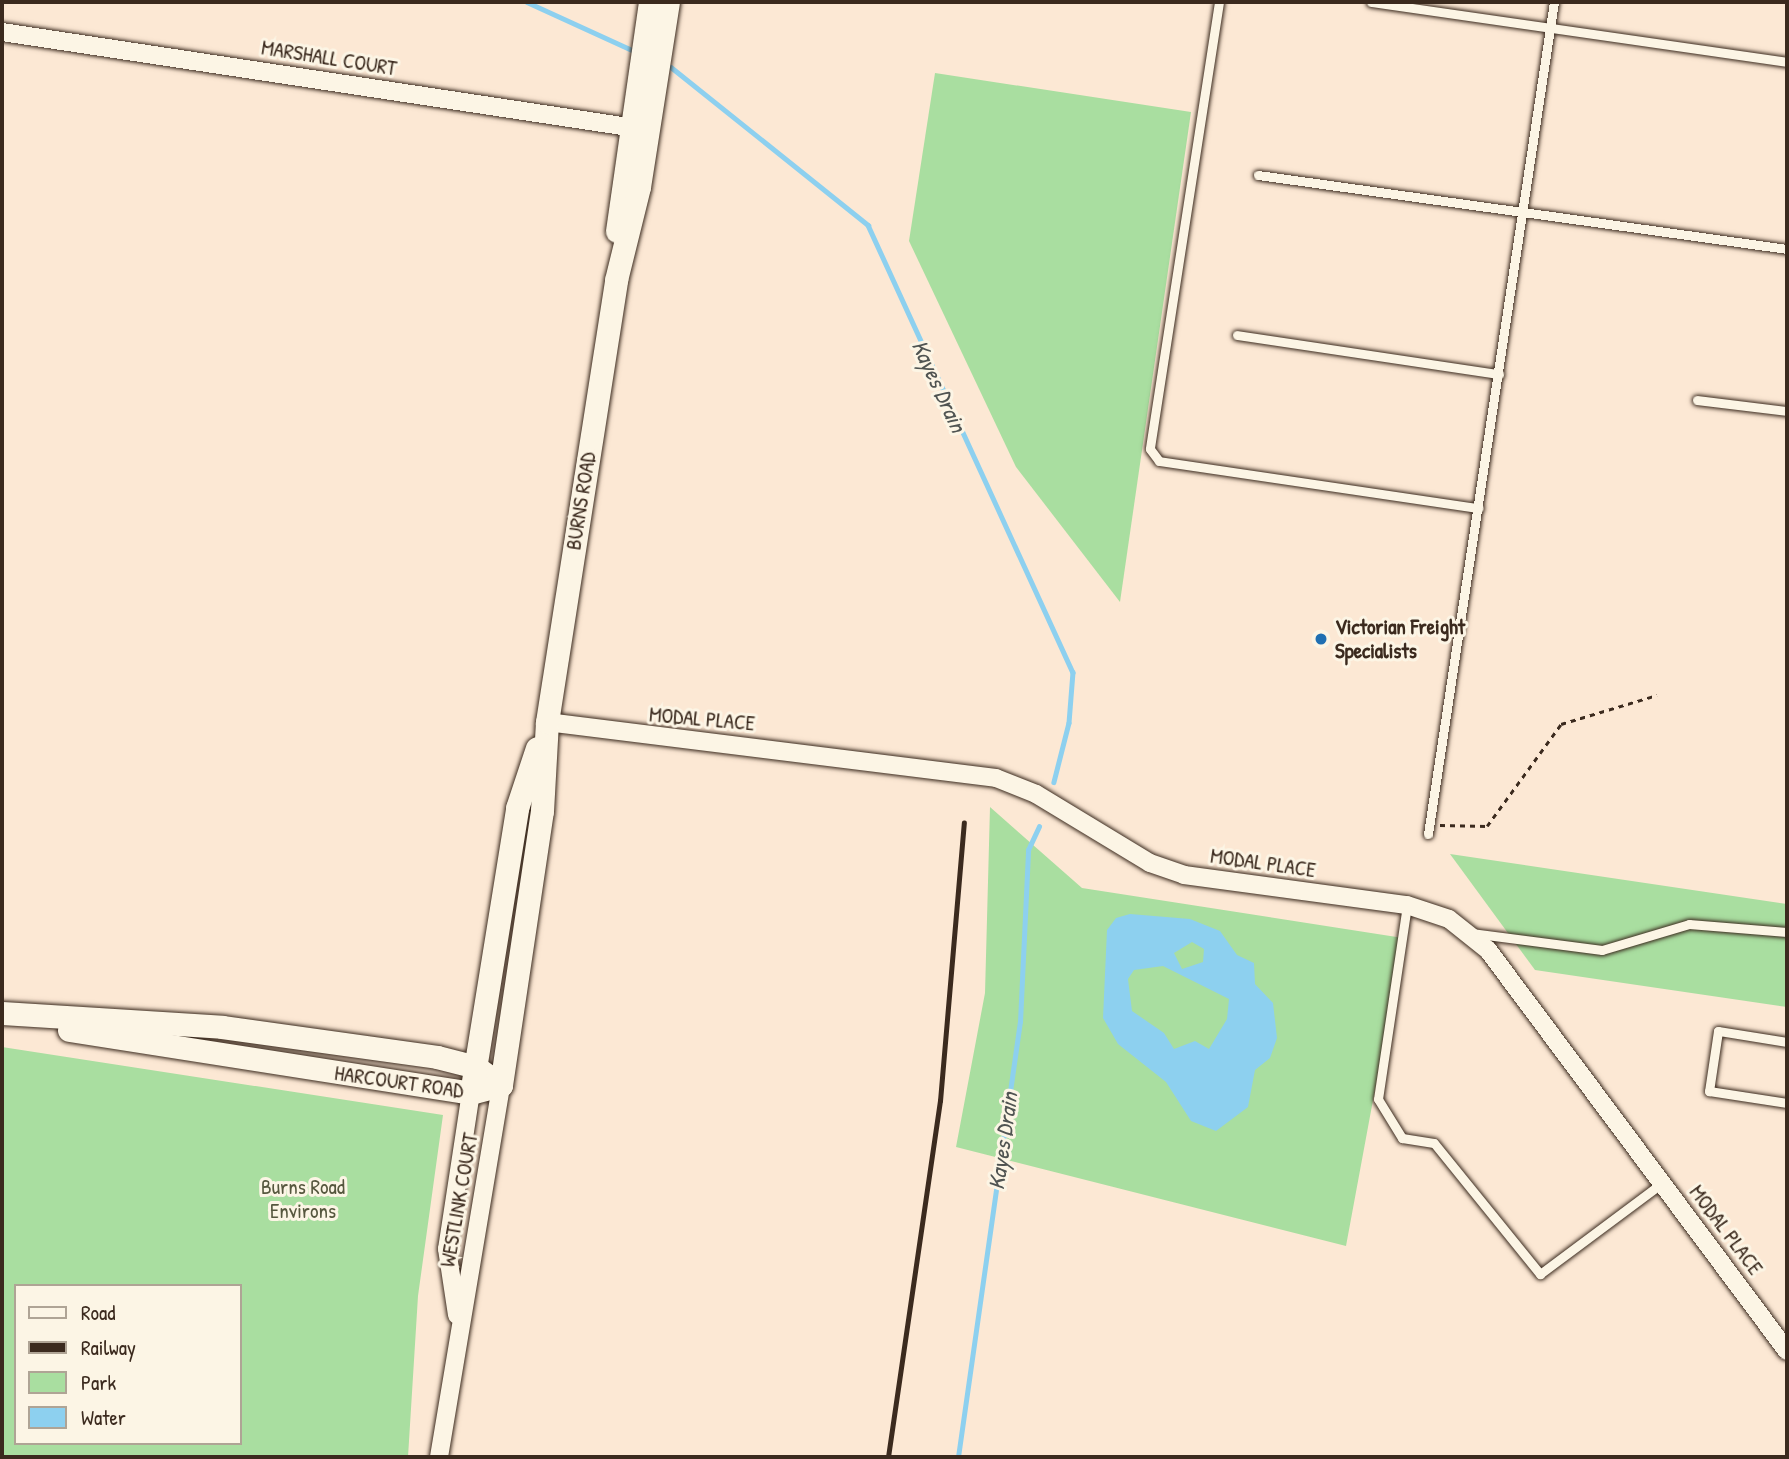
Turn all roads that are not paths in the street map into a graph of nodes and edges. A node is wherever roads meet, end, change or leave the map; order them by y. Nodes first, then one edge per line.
1 (650, 2) edge
2 (668, 2) edge
3 (1219, 2) edge
4 (1371, 2) edge
5 (1555, 2) edge
6 (1551, 26) junction
7 (2, 32) edge
8 (1787, 62) edge
9 (639, 128) junction
10 (1258, 175) dead end
11 (1524, 209) junction
12 (1787, 249) edge
13 (1237, 335) dead end
14 (1499, 374) junction
15 (1697, 400) dead end
16 (1787, 411) edge
17 (1479, 508) junction
18 (547, 722) junction
19 (1428, 834) dead end
20 (1408, 905) junction
21 (1469, 932) junction
22 (1787, 932) edge
23 (2, 1015) edge
24 (1787, 1042) edge
25 (475, 1067) junction
26 (501, 1085) junction
27 (471, 1093) junction
28 (1787, 1103) edge
29 (1662, 1183) junction
30 (458, 1322) junction
31 (1787, 1351) edge
32 (439, 1457) edge

1 - 9 street, BURNS ROAD
2 - 9 street, BURNS ROAD
3 - 17 lane
4 - 6 lane
5 - 6 lane
6 - 8 lane
6 - 11 lane
7 - 9 street, MARSHALL COURT
9 - 18 street, BURNS ROAD
10 - 11 lane
11 - 12 lane
11 - 14 lane
13 - 14 lane
14 - 17 lane
15 - 16 lane
17 - 19 lane
18 - 20 street, MODAL PLACE
18 - 25 street, BURNS ROAD
18 - 26 street, BURNS ROAD
20 - 21 street, MODAL PLACE
20 - 29 lane
21 - 22 lane
21 - 29 street, MODAL PLACE
23 - 25 street, HARCOURT ROAD
23 - 27 street, HARCOURT ROAD
24 - 28 lane
25 - 26 street, HARCOURT ROAD
25 - 27 street, BURNS ROAD
26 - 27 street, HARCOURT ROAD
26 - 30 street, WESTLINK COURT
27 - 30 street, WESTLINK COURT
29 - 31 street, MODAL PLACE
30 - 32 street, WESTLINK COURT

